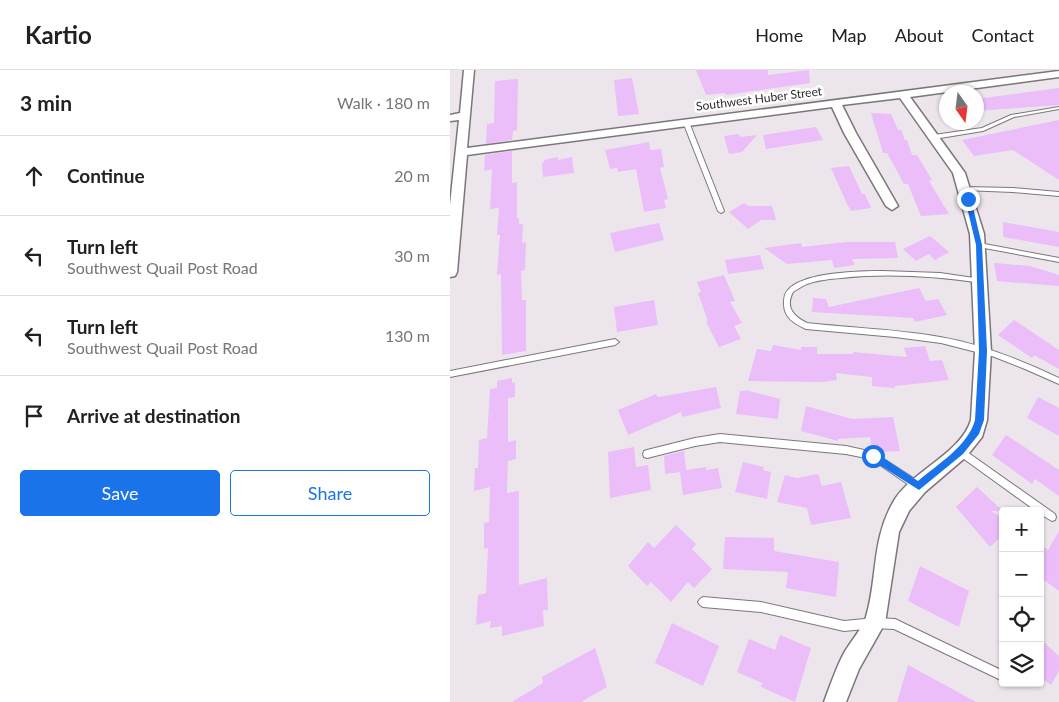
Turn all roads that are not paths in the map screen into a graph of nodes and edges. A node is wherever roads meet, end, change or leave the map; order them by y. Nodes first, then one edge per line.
1 (469, 70) edge
2 (982, 70) edge
3 (1059, 74) edge
4 (993, 82) junction
5 (903, 94) junction
6 (836, 103) junction
7 (1059, 108) edge
8 (466, 115) junction
9 (450, 118) edge
10 (686, 122) junction
11 (934, 137) junction
12 (462, 152) junction
13 (454, 188) edge
14 (966, 190) junction
15 (1059, 194) edge
16 (892, 206) dead end
17 (721, 211) dead end
18 (979, 245) junction
19 (1059, 260) edge
20 (450, 272) edge
21 (981, 281) junction
22 (614, 342) dead end
23 (983, 351) junction
24 (450, 374) edge
25 (1059, 382) edge
26 (960, 451) junction
27 (647, 454) dead end
28 (919, 486) junction
29 (1052, 518) dead end
30 (703, 602) dead end
31 (874, 623) junction
32 (999, 674) edge
33 (835, 702) edge

1 - 8 street
2 - 4 street
3 - 4 street, Southwest Huber Street
4 - 5 street, Southwest Huber Street
5 - 6 street, Southwest Huber Street
5 - 11 street
6 - 10 street, Southwest Huber Street
6 - 16 street
7 - 11 lane
8 - 9 street
8 - 12 street
10 - 12 street, Southwest Huber Street
10 - 17 lane
11 - 14 street
12 - 13 street
13 - 20 street
14 - 15 lane
14 - 18 street
18 - 19 lane
18 - 21 street
21 - 23 street
21 - 23 lane
22 - 24 lane
23 - 25 lane
23 - 26 street
26 - 28 street
26 - 29 lane
27 - 28 lane
28 - 31 street
30 - 31 lane
31 - 32 lane
31 - 33 street

